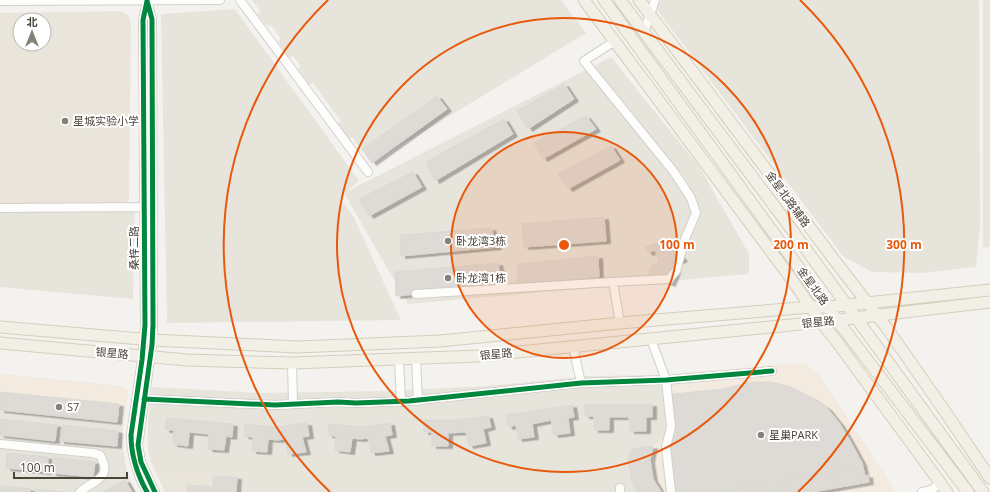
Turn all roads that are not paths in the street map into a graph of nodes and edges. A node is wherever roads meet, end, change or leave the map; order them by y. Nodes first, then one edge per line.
1 (220, 0) edge
2 (240, 0) edge
3 (584, 0) edge
4 (604, 0) edge
5 (620, 0) edge
6 (639, 0) edge
7 (655, 0) edge
8 (147, 1) edge
9 (0, 2) edge
10 (650, 14) junction
11 (644, 32) junction
12 (615, 41) junction
13 (368, 172) dead end
14 (144, 207) junction
15 (0, 208) edge
16 (613, 282) junction
17 (990, 290) edge
18 (416, 294) dead end
19 (866, 302) junction
20 (990, 302) edge
21 (845, 304) junction
22 (811, 307) junction
23 (828, 307) junction
24 (876, 315) junction
25 (855, 318) junction
26 (837, 320) junction
27 (821, 322) junction
28 (620, 323) junction
29 (0, 327) edge
30 (651, 339) junction
31 (148, 340) junction
32 (0, 343) edge
33 (574, 346) junction
34 (147, 356) junction
35 (416, 358) junction
36 (399, 359) junction
37 (292, 363) junction
38 (772, 371) dead end
39 (666, 380) junction
40 (581, 382) junction
41 (144, 399) junction
42 (418, 401) junction
43 (401, 402) junction
44 (294, 404) junction
45 (905, 408) junction
46 (910, 440) junction
47 (0, 444) edge
48 (938, 478) junction
49 (990, 478) edge
50 (80, 492) edge
51 (147, 492) edge
52 (155, 492) edge
53 (671, 492) edge
54 (922, 492) edge
55 (947, 492) edge
56 (968, 492) edge
57 (983, 492) edge

1 - 8 street
2 - 13 street
3 - 12 main road
4 - 23 main road, 金星北路
5 - 11 main road, 金星北路
6 - 10 main road, 金星北路辅路
7 - 10 street
8 - 9 street
8 - 14 street, 桑梓二路
8 - 31 street, 桑梓二路
10 - 11 street
10 - 19 main road, 金星北路辅路
11 - 21 main road, 金星北路
12 - 16 street
12 - 22 main road
14 - 15 street
14 - 31 street, 桑梓二路
16 - 18 street
16 - 28 street
17 - 19 main road, 银星路
19 - 21 main road, 银星路
19 - 24 main road, 金星北路辅路
20 - 24 main road, 银星路
21 - 23 main road, 银星路
21 - 25 main road, 金星北路
22 - 23 main road, 银星路
22 - 27 main road
22 - 28 main road, 银星路
23 - 26 main road, 金星北路
24 - 25 main road, 银星路
24 - 49 main road, 金星北路辅路
25 - 26 main road, 银星路
25 - 57 main road, 金星北路
26 - 27 main road, 银星路
26 - 45 main road, 金星北路
27 - 30 main road, 银星路
27 - 46 main road
28 - 31 main road, 银星路
29 - 31 main road, 银星路
30 - 33 main road, 银星路
30 - 39 street
31 - 34 street, 桑梓二路
32 - 34 main road, 银星路
33 - 35 main road, 银星路
33 - 40 street
34 - 37 main road, 银星路
34 - 41 street, 桑梓二路
34 - 51 street, 桑梓二路
35 - 36 main road, 银星路
35 - 42 street
36 - 37 main road, 银星路
36 - 43 street
37 - 44 street
38 - 39 street
39 - 40 street
39 - 53 street
40 - 42 street
41 - 44 street
41 - 52 street, 桑梓二路
42 - 43 street
43 - 44 street
45 - 46 main road
45 - 56 main road, 金星北路
46 - 48 main road
47 - 50 street
48 - 54 street
48 - 55 main road

